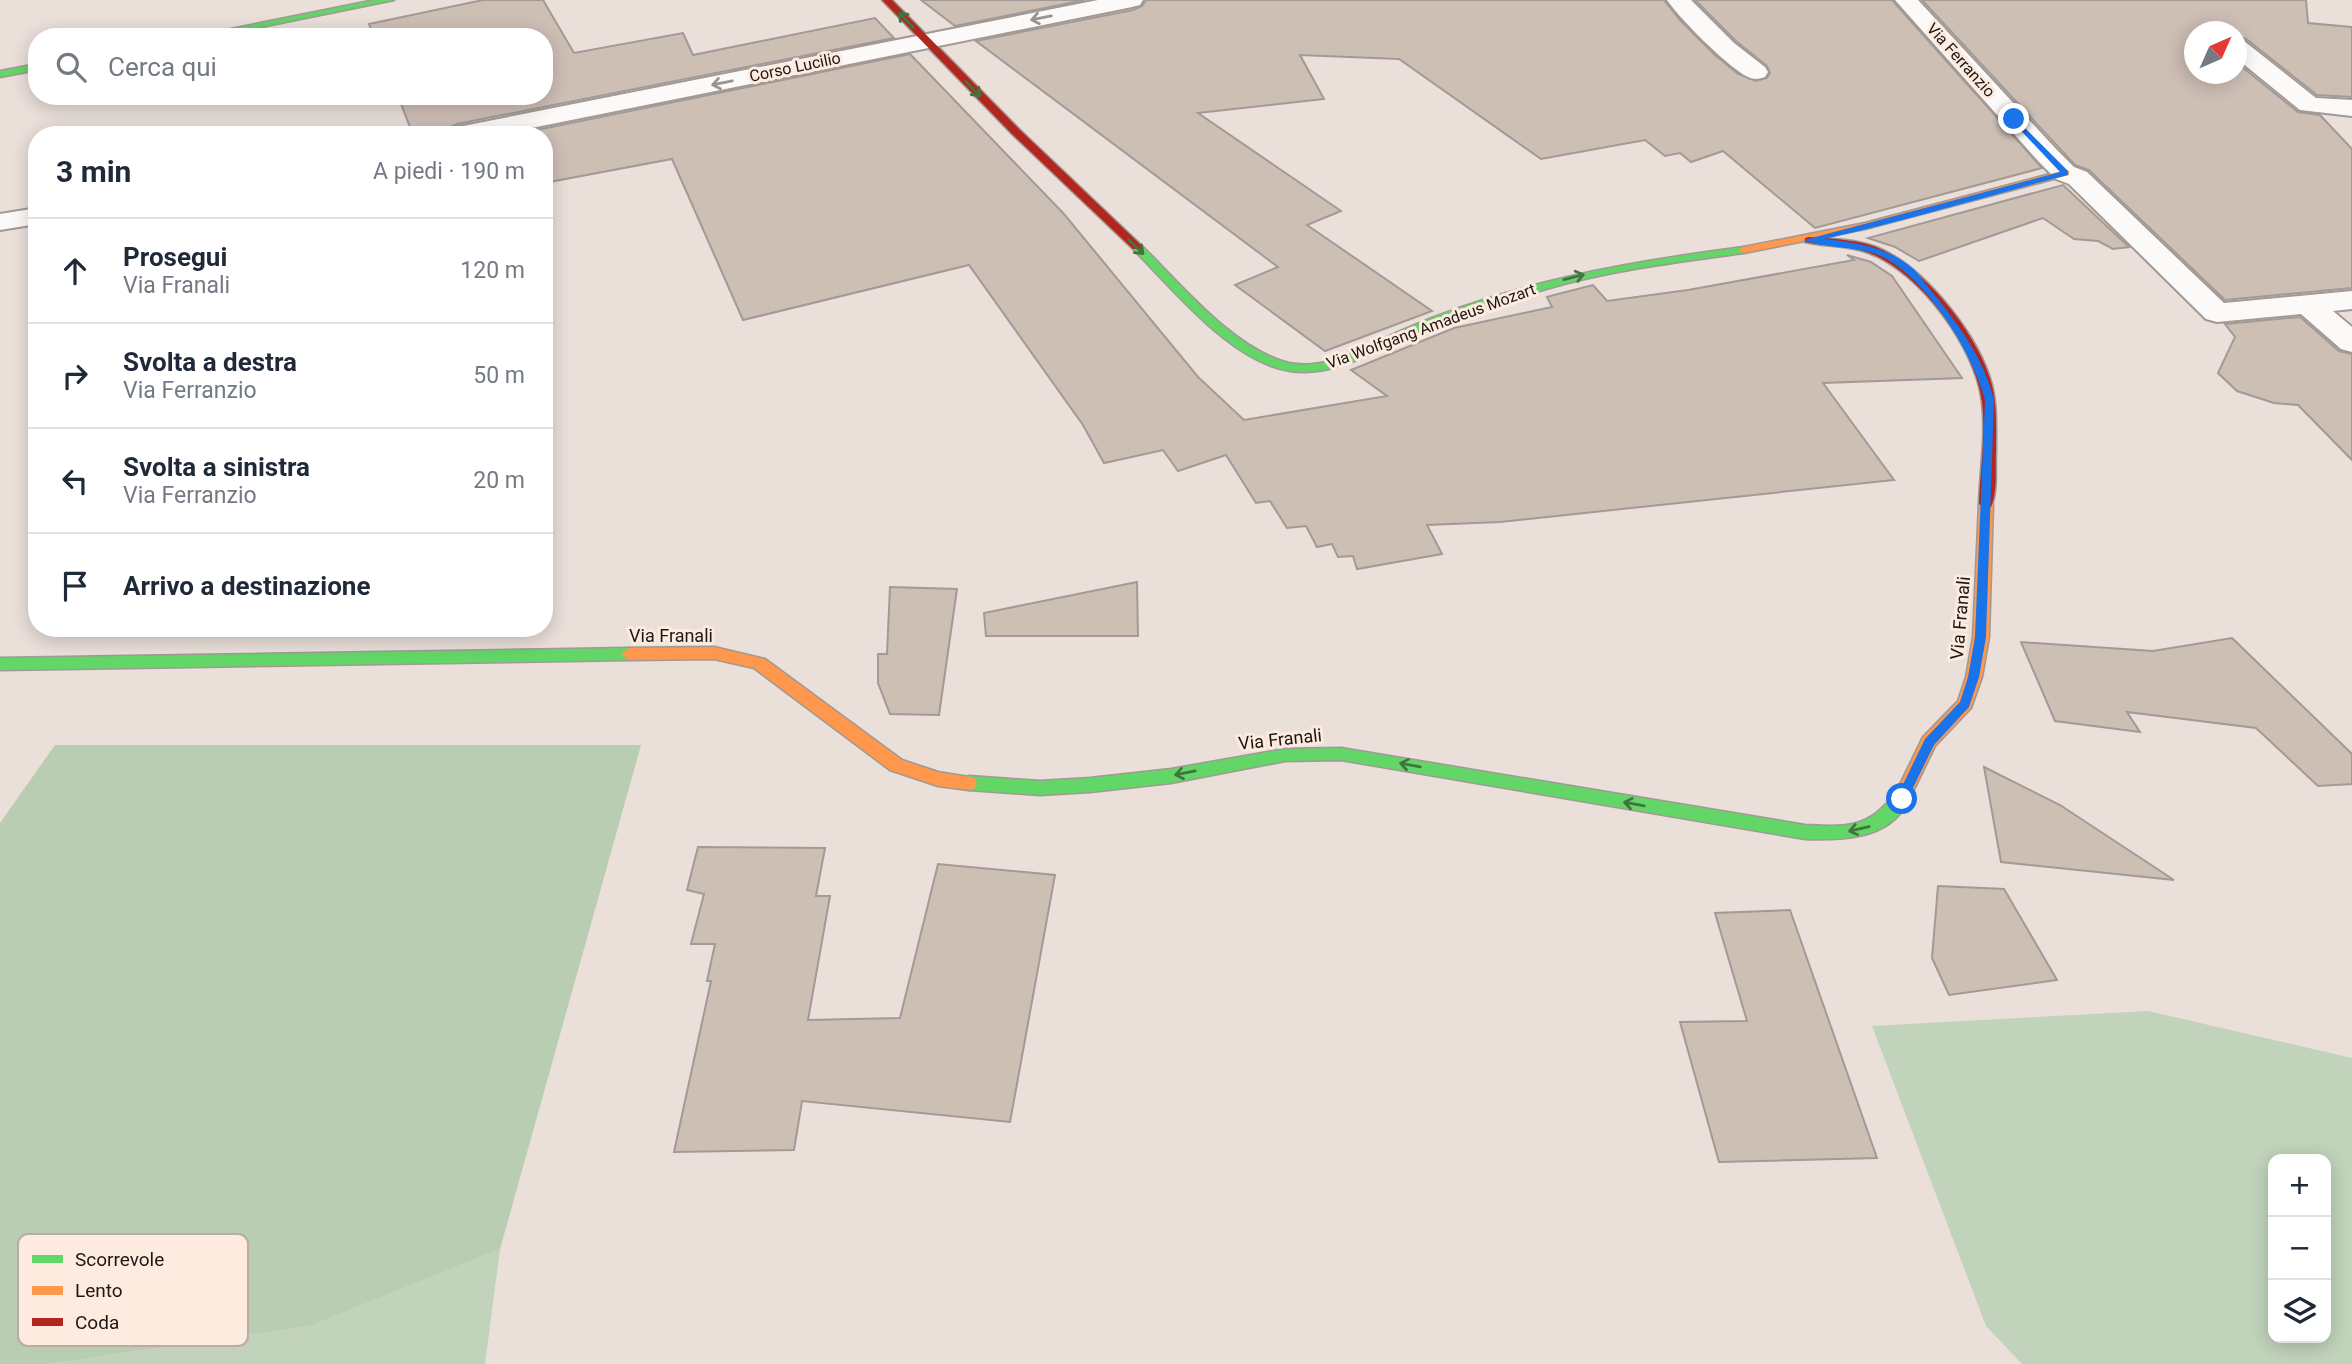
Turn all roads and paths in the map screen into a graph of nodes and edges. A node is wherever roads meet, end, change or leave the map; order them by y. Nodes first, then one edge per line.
1 (388, 0) edge
2 (887, 0) edge
3 (1132, 0) edge
4 (1678, 0) edge
5 (1906, 0) edge
6 (243, 28) edge
7 (925, 40) junction
8 (2247, 55) edge
9 (28, 69) edge
10 (1756, 72) dead end
11 (0, 74) edge
12 (2352, 108) edge
13 (502, 126) edge
14 (2065, 173) junction
15 (28, 217) edge
16 (0, 222) edge
17 (1809, 240) junction
18 (2352, 300) edge
19 (2307, 304) junction
20 (2352, 343) edge
21 (0, 664) edge

1 - 6 street
7 -> 2 street, Via Wolfgang Amadeus Mozart
3 -> 7 street, Corso Lucilio
4 - 10 street
5 - 14 street, Via Ferranzio
7 -> 13 street, Corso Lucilio
7 -> 17 street, Via Wolfgang Amadeus Mozart
8 - 12 street
9 - 11 street
14 - 17 street
14 - 19 street, Via Ferranzio
15 - 16 street
17 -> 21 street, Via Franali
18 - 19 street, Via Ferranzio
19 - 20 street

